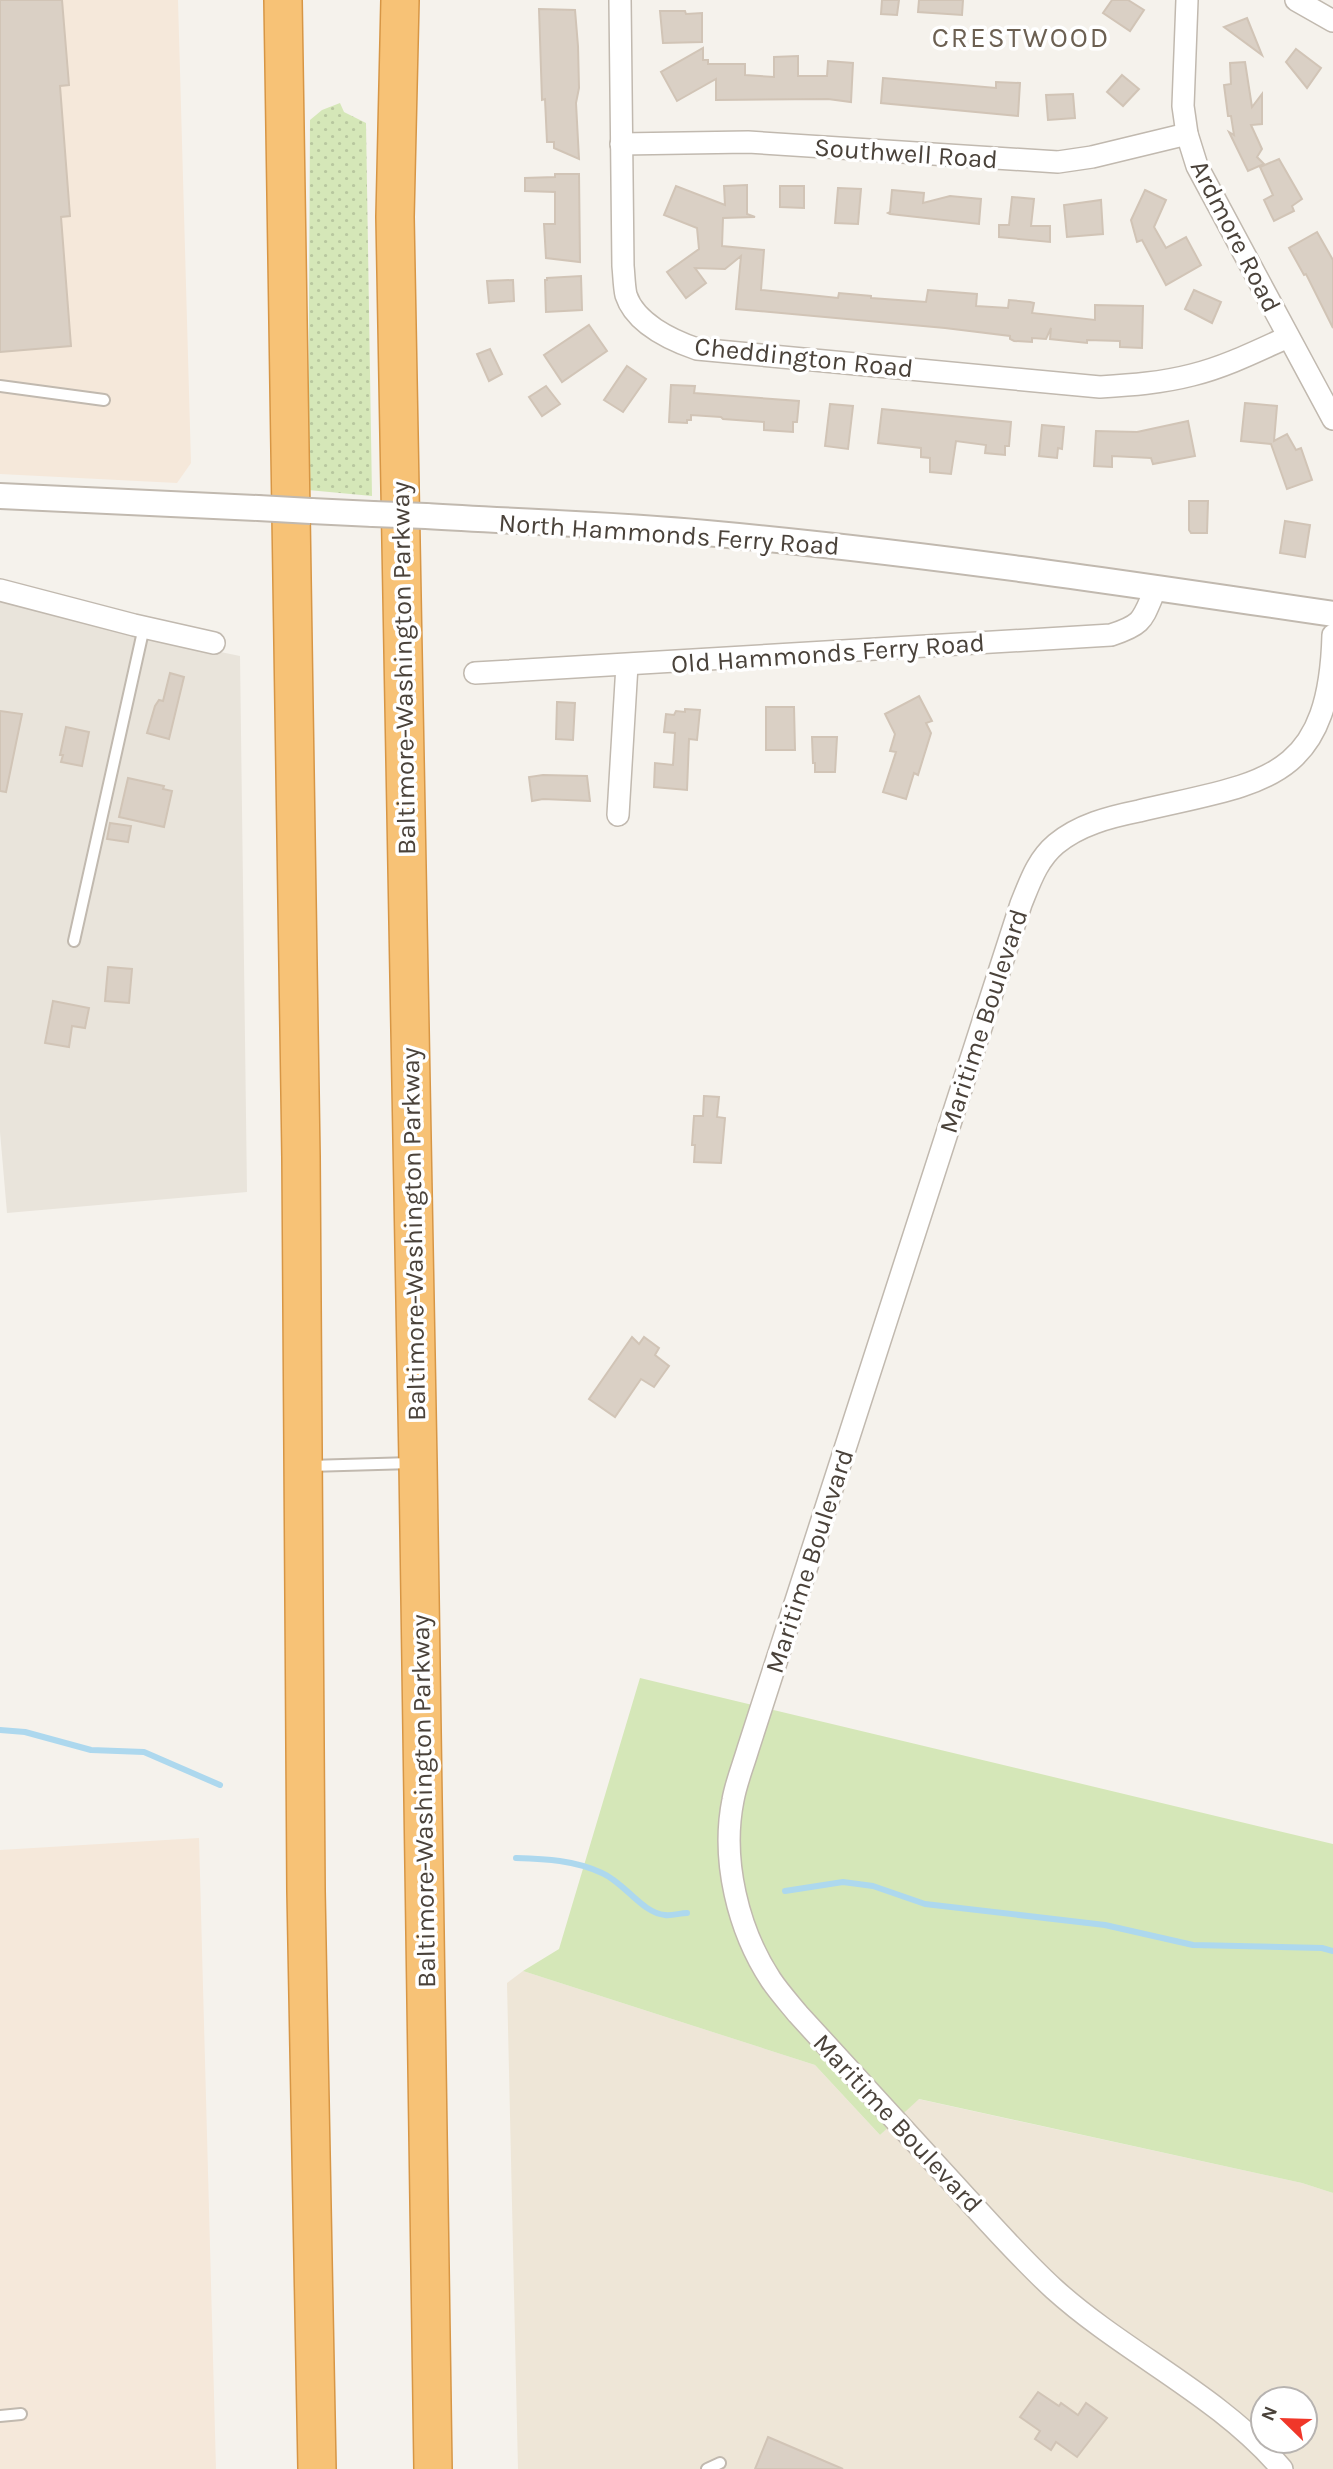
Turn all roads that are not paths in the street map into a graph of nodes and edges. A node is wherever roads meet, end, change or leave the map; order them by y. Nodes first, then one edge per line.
1 (284, 0) edge
2 (400, 0) edge
3 (620, 0) edge
4 (1187, 0) edge
5 (1296, 0) edge
6 (1333, 21) edge
7 (1187, 134) junction
8 (621, 144) junction
9 (1288, 337) junction
10 (0, 386) edge
11 (104, 400) dead end
12 (1333, 419) edge
13 (0, 496) edge
14 (1156, 588) junction
15 (0, 590) edge
16 (1333, 614) edge
17 (144, 627) junction
18 (1333, 635) edge
19 (214, 643) dead end
20 (626, 665) junction
21 (475, 673) dead end
22 (618, 815) dead end
23 (74, 941) dead end
24 (418, 1463) junction
25 (303, 1466) junction
26 (20, 2414) dead end
27 (0, 2416) edge
28 (720, 2463) dead end
29 (317, 2469) edge
30 (433, 2469) edge
31 (707, 2469) edge
32 (1282, 2469) edge

1 - 25 highway
2 - 24 highway, Baltimore-Washington Parkway
3 - 8 street, Cheddington Road
4 - 7 street, Ardmore Road
5 - 6 street
7 - 8 street, Southwell Road
7 - 9 street, Ardmore Road
8 - 9 street, Cheddington Road
9 - 12 street, Ardmore Road
10 - 11 lane
13 - 14 street, North Hammonds Ferry Road, bridge
14 - 16 street, North Hammonds Ferry Road
14 - 20 street, Old Hammonds Ferry Road
15 - 17 street
17 - 19 street
17 - 23 lane
18 - 32 street, Maritime Boulevard
20 - 21 street, Old Hammonds Ferry Road
20 - 22 street
24 - 25 lane
24 - 30 highway, Baltimore-Washington Parkway
25 - 29 highway
26 - 27 lane
28 - 31 lane

